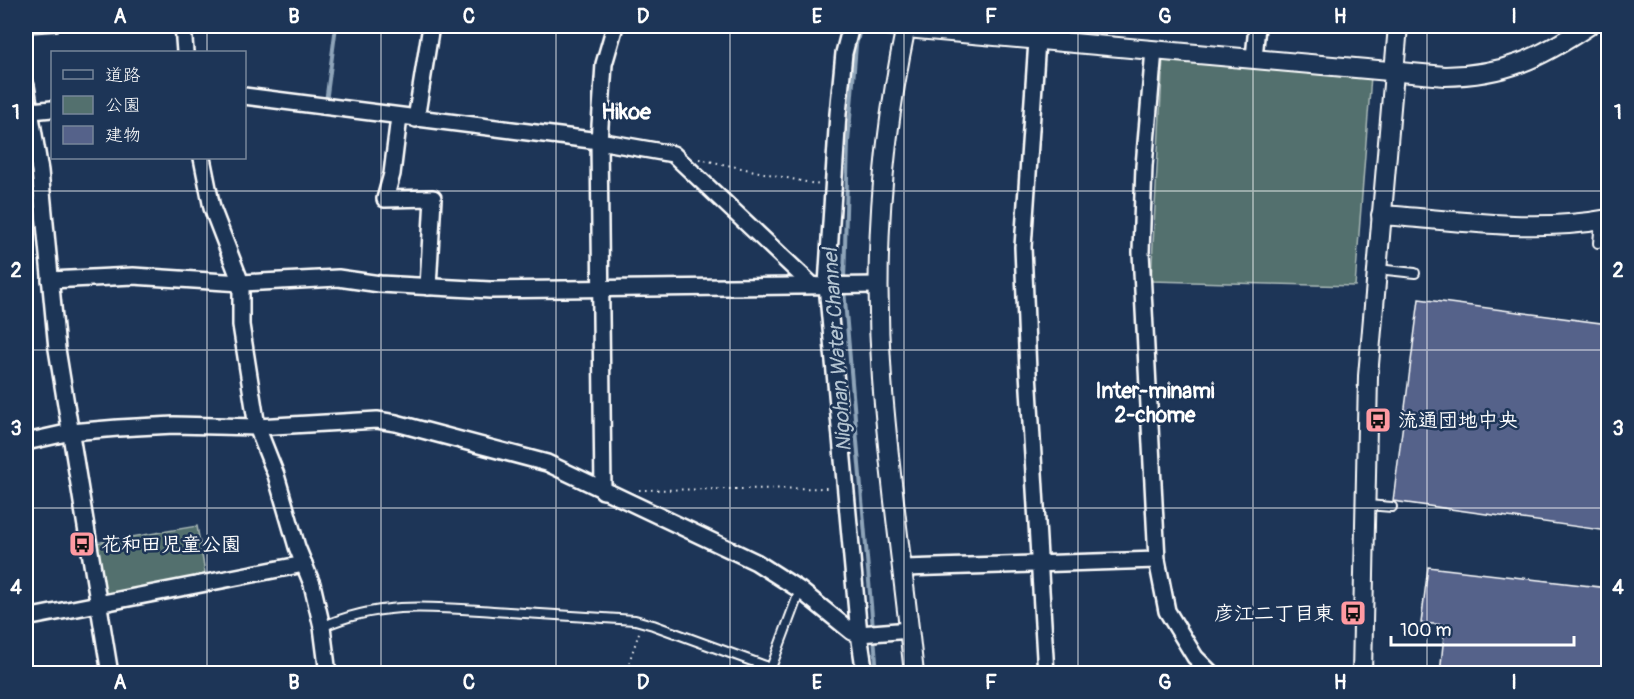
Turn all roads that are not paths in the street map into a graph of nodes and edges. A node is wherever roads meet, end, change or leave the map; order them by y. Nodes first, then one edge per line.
1 (56, 26) edge
2 (183, 26) edge
3 (431, 26) edge
4 (615, 26) edge
5 (851, 26) edge
6 (887, 26) edge
7 (1257, 26) edge
8 (1398, 26) edge
9 (1588, 26) edge
10 (906, 27) edge
11 (26, 28) edge
12 (1038, 33) edge
13 (1154, 50) junction
14 (184, 51) edge
15 (1254, 58) junction
16 (1393, 73) junction
17 (26, 86) edge
18 (246, 96) edge
19 (51, 109) edge
20 (30, 112) edge
21 (399, 117) junction
22 (416, 119) junction
23 (599, 141) junction
24 (202, 159) edge
25 (1381, 215) junction
26 (1604, 220) edge
27 (1598, 243) dead end
28 (1376, 269) junction
29 (1415, 273) dead end
30 (50, 280) junction
31 (241, 283) junction
32 (820, 285) junction
33 (870, 285) junction
34 (428, 287) junction
35 (601, 288) junction
36 (257, 427) junction
37 (71, 432) junction
38 (26, 442) edge
39 (603, 491) junction
40 (1365, 505) junction
41 (1392, 507) dead end
42 (1157, 560) junction
43 (1040, 563) junction
44 (304, 564) junction
45 (904, 568) junction
46 (800, 590) junction
47 (98, 604) junction
48 (26, 618) edge
49 (322, 627) junction
50 (902, 631) junction
51 (859, 634) junction
52 (109, 670) edge
53 (328, 674) edge
54 (865, 674) edge
55 (914, 674) edge
56 (1046, 674) edge
57 (1212, 674) edge
58 (1362, 674) edge

1 - 11 lane
2 - 14 street
3 - 22 street
4 - 23 street
5 - 32 street
6 - 10 street
7 - 15 street
8 - 16 street
9 - 16 street
10 - 12 street
10 - 33 street
12 - 13 street
12 - 43 street
13 - 15 street
13 - 42 street
15 - 16 street
16 - 25 street
17 - 20 street
18 - 21 street
19 - 20 street
20 - 30 street
21 - 22 street
21 - 34 street
22 - 23 street
23 - 32 street
23 - 35 street
24 - 31 street
25 - 26 street
25 - 28 street
26 - 27 lane
28 - 29 lane
28 - 40 street
30 - 31 street
30 - 37 street
31 - 34 street
31 - 36 street
32 - 33 street
32 - 35 street
32 - 51 street
33 - 45 street
34 - 35 street
35 - 39 street
36 - 37 street
36 - 39 street
36 - 44 street
37 - 38 street
37 - 47 street
39 - 46 street
40 - 41 lane
40 - 58 street
42 - 43 street
42 - 57 street
43 - 45 street
43 - 56 street
44 - 47 street
44 - 49 street
45 - 50 street
46 - 49 lane
46 - 51 street
47 - 48 street
47 - 52 street
49 - 53 street
50 - 51 street
50 - 55 street
51 - 54 street

